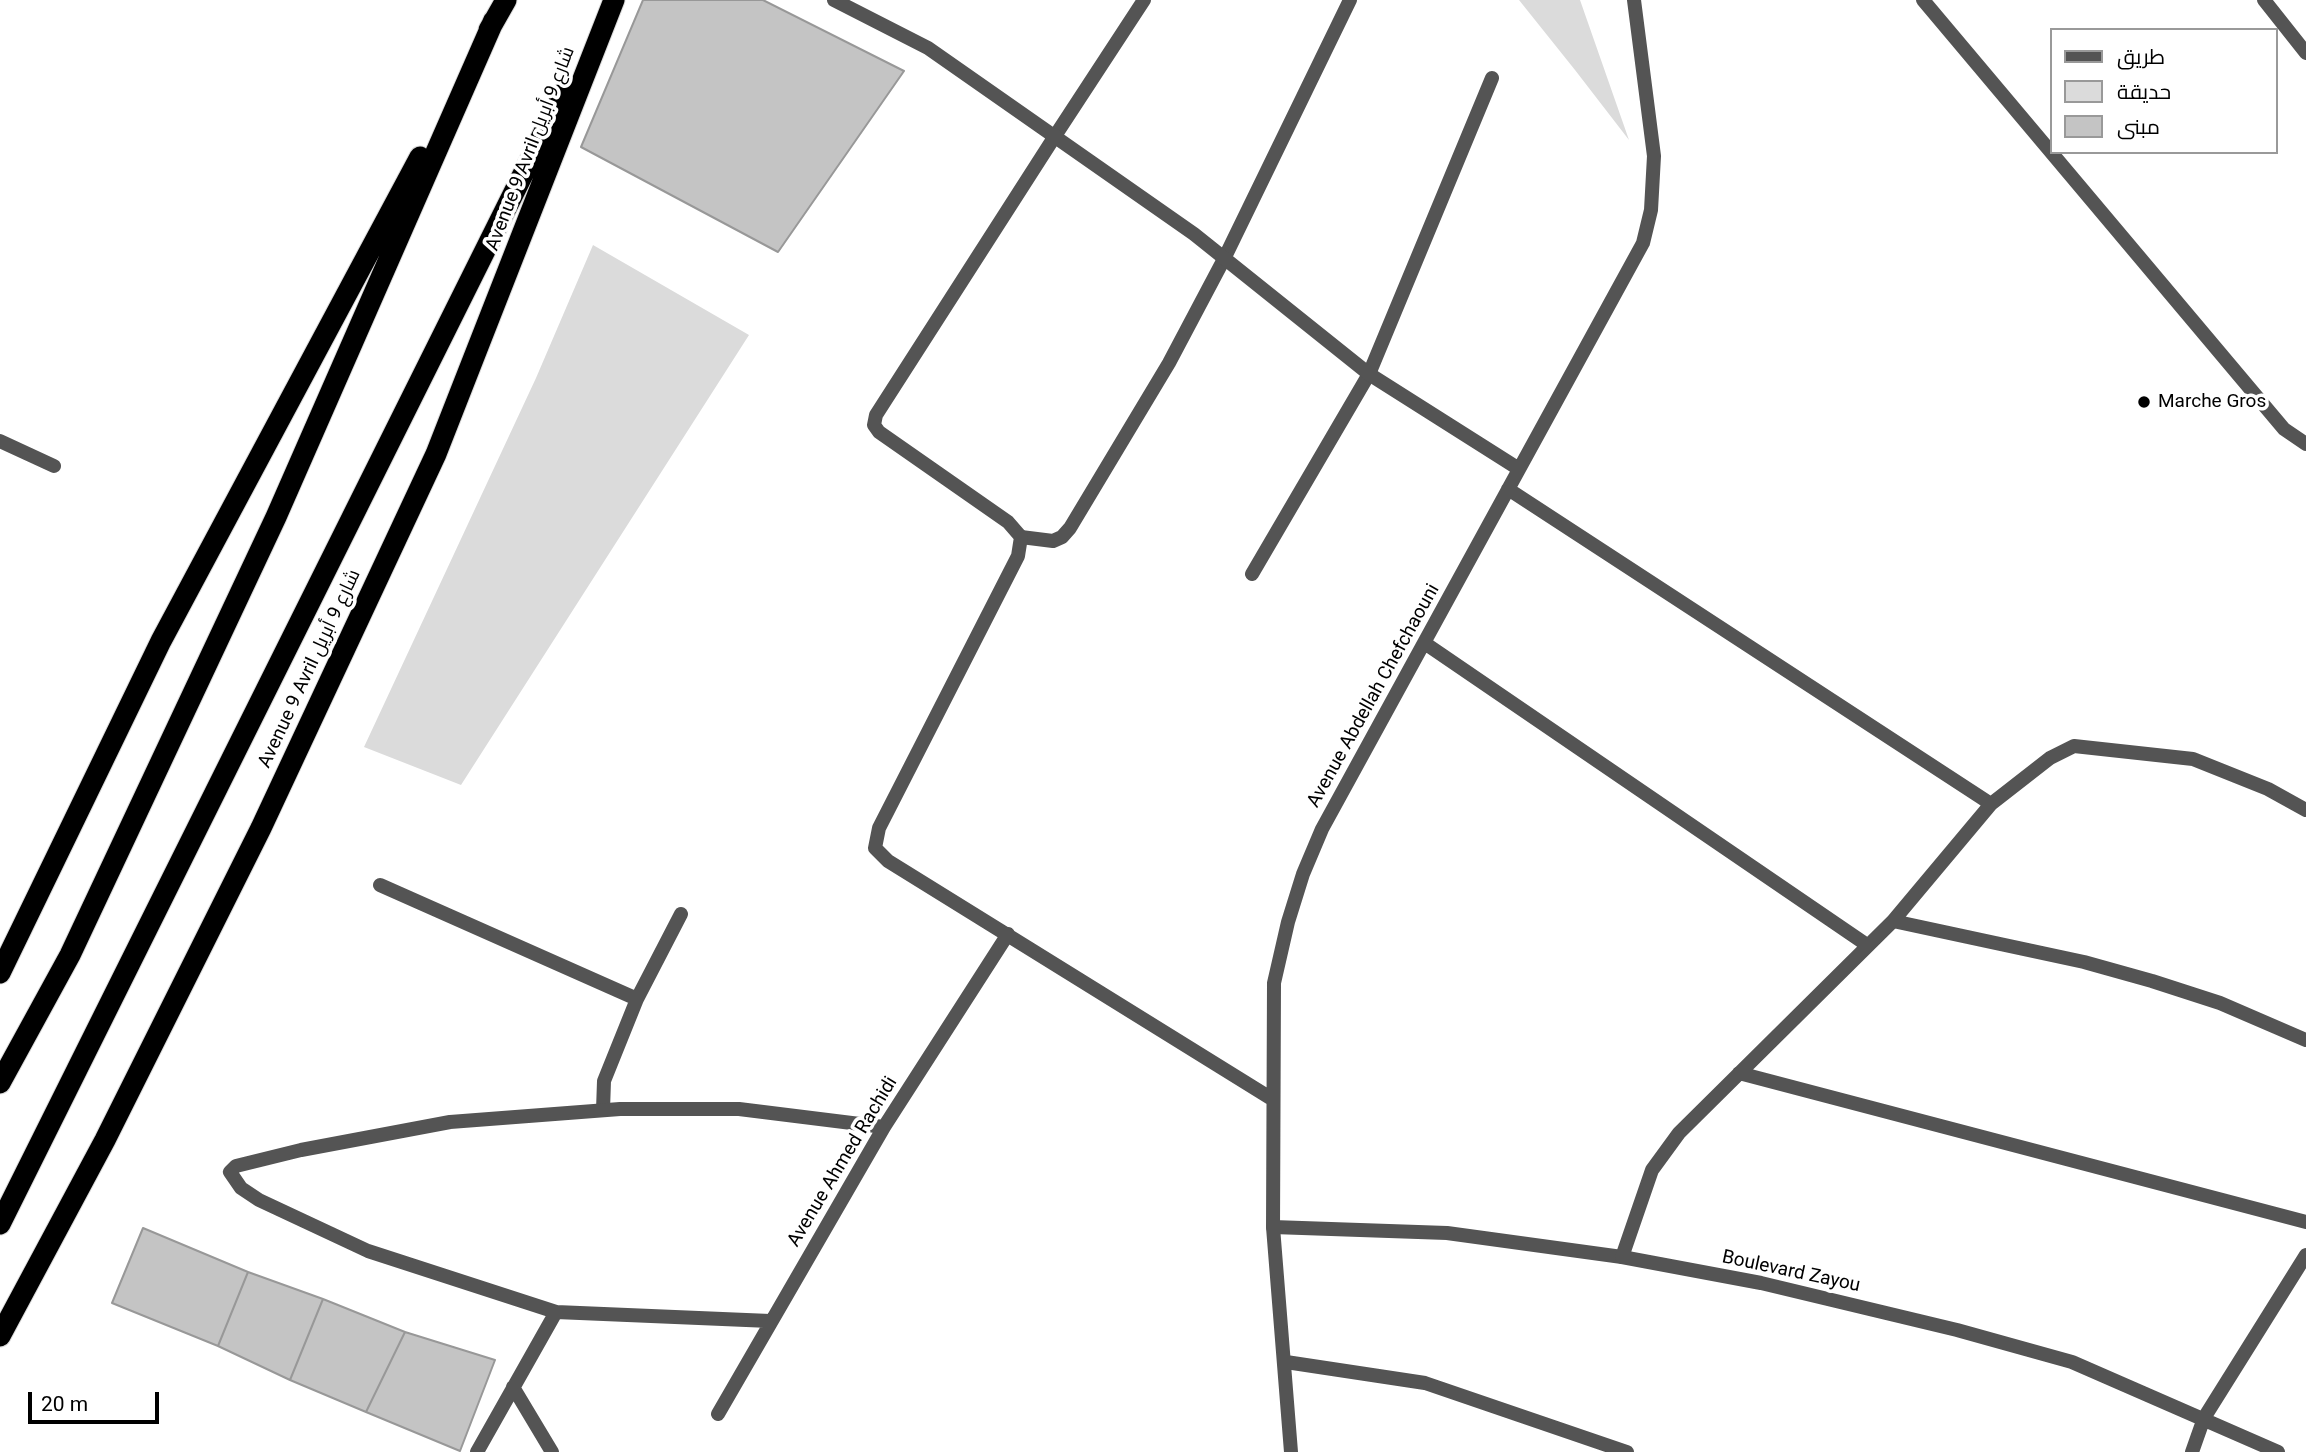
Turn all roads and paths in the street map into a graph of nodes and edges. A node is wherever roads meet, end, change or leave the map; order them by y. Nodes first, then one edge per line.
1 (506, 0) edge
2 (612, 0) edge
3 (834, 0) edge
4 (1144, 0) edge
5 (1350, 0) edge
6 (1634, 0) edge
7 (1923, 0) edge
8 (2264, 0) edge
9 (494, 20) junction
10 (2306, 53) edge
11 (1492, 78) dead end
12 (1055, 136) junction
13 (2050, 151) edge
14 (2052, 154) edge
15 (1224, 258) junction
16 (1369, 374) junction
17 (0, 441) edge
18 (2306, 444) edge
19 (54, 466) dead end
20 (1520, 469) junction
21 (1508, 489) junction
22 (1021, 537) junction
23 (1252, 574) dead end
24 (1426, 644) junction
25 (1991, 804) junction
26 (2306, 810) edge
27 (380, 885) dead end
28 (681, 914) dead end
29 (1893, 921) junction
30 (1008, 934) junction
31 (1867, 945) junction
32 (0, 973) edge
33 (637, 999) junction
34 (2306, 1040) edge
35 (1739, 1073) junction
36 (0, 1083) edge
37 (1272, 1099) junction
38 (603, 1110) junction
39 (884, 1127) junction
40 (2306, 1222) edge
41 (0, 1224) edge
42 (1273, 1227) junction
43 (2306, 1255) edge
44 (1622, 1257) junction
45 (556, 1312) junction
46 (770, 1321) junction
47 (0, 1336) edge
48 (1286, 1362) junction
49 (513, 1387) junction
50 (718, 1414) dead end
51 (2204, 1418) junction
52 (477, 1452) edge
53 (552, 1452) edge
54 (1291, 1452) edge
55 (1627, 1452) edge
56 (2192, 1452) edge
57 (2278, 1452) edge

1 - 9 highway
2 - 41 highway, Avenue 9 Avril شارع 9 أبريل
2 - 47 highway, Avenue 9 Avril شارع 9 أبريل
3 - 12 street
4 - 12 street
5 - 15 street
6 - 20 street, Avenue Abdellah Chefchaouni
7 - 13 street
8 - 10 street
9 - 32 highway
9 - 36 highway
11 - 16 street
12 - 15 street
12 - 22 street
14 - 18 street
15 - 16 street
15 - 22 street
16 - 20 street
16 - 23 street
17 - 19 street
20 - 21 street, Avenue Abdellah Chefchaouni
21 - 24 street, Avenue Abdellah Chefchaouni
21 - 25 street
22 - 30 street
24 - 31 street
24 - 37 street, Avenue Abdellah Chefchaouni
25 - 26 street
25 - 29 street
27 - 33 street
28 - 33 street
29 - 31 street
29 - 34 street
30 - 37 street
30 - 39 street, Avenue Ahmed Rachidi
31 - 35 street
33 - 38 street
35 - 40 street
35 - 44 street
37 - 42 street, Avenue Abdellah Chefchaouni
38 - 39 street
38 - 45 street
39 - 46 street, Avenue Ahmed Rachidi
42 - 44 street, Boulevard Zayou
42 - 48 street, Avenue Abdellah Chefchaouni
43 - 51 street
44 - 51 street, Boulevard Zayou
45 - 46 street
45 - 49 street
46 - 50 street, Avenue Ahmed Rachidi
48 - 54 street, Avenue Abdellah Chefchaouni
48 - 55 street
49 - 52 street
49 - 53 street
51 - 56 street
51 - 57 street, Boulevard Zayou

